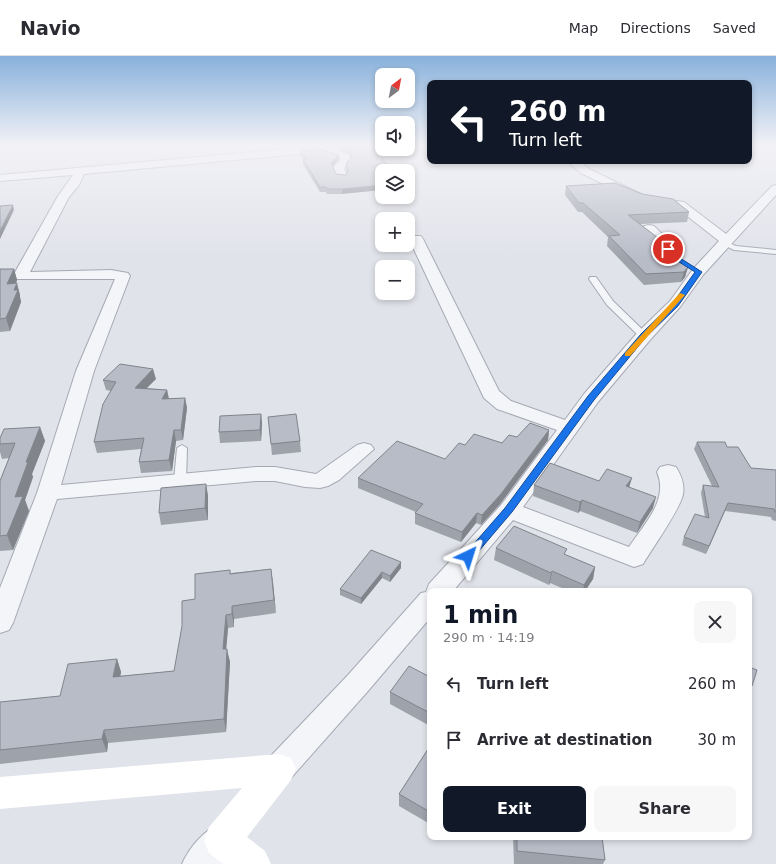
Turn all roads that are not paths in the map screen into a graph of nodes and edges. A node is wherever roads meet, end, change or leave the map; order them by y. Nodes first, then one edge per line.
1 (74, 184) edge
2 (610, 184) edge
3 (776, 188) edge
4 (648, 229) edge
5 (416, 239) dead end
6 (725, 242) junction
7 (776, 252) edge
8 (690, 267) junction
9 (593, 279) dead end
10 (644, 336) junction
11 (569, 428) junction
12 (182, 448) dead end
13 (364, 449) dead end
14 (668, 472) dead end
15 (180, 481) junction
16 (48, 493) junction
17 (509, 510) junction
18 (441, 588) edge
19 (427, 603) edge
20 (0, 623) edge
21 (279, 769) junction
22 (0, 793) edge
23 (211, 852) edge
24 (252, 864) edge

1 - 16 street
2 - 6 street
3 - 6 street
4 - 8 street
5 - 11 street
6 - 7 lane
6 - 8 street
8 - 10 street
9 - 10 lane
10 - 11 street
11 - 17 street
12 - 15 lane
13 - 15 street
14 - 17 street
15 - 16 street
16 - 20 street
17 - 18 street
19 - 21 street
21 - 22 street
21 - 23 street
23 - 24 street

